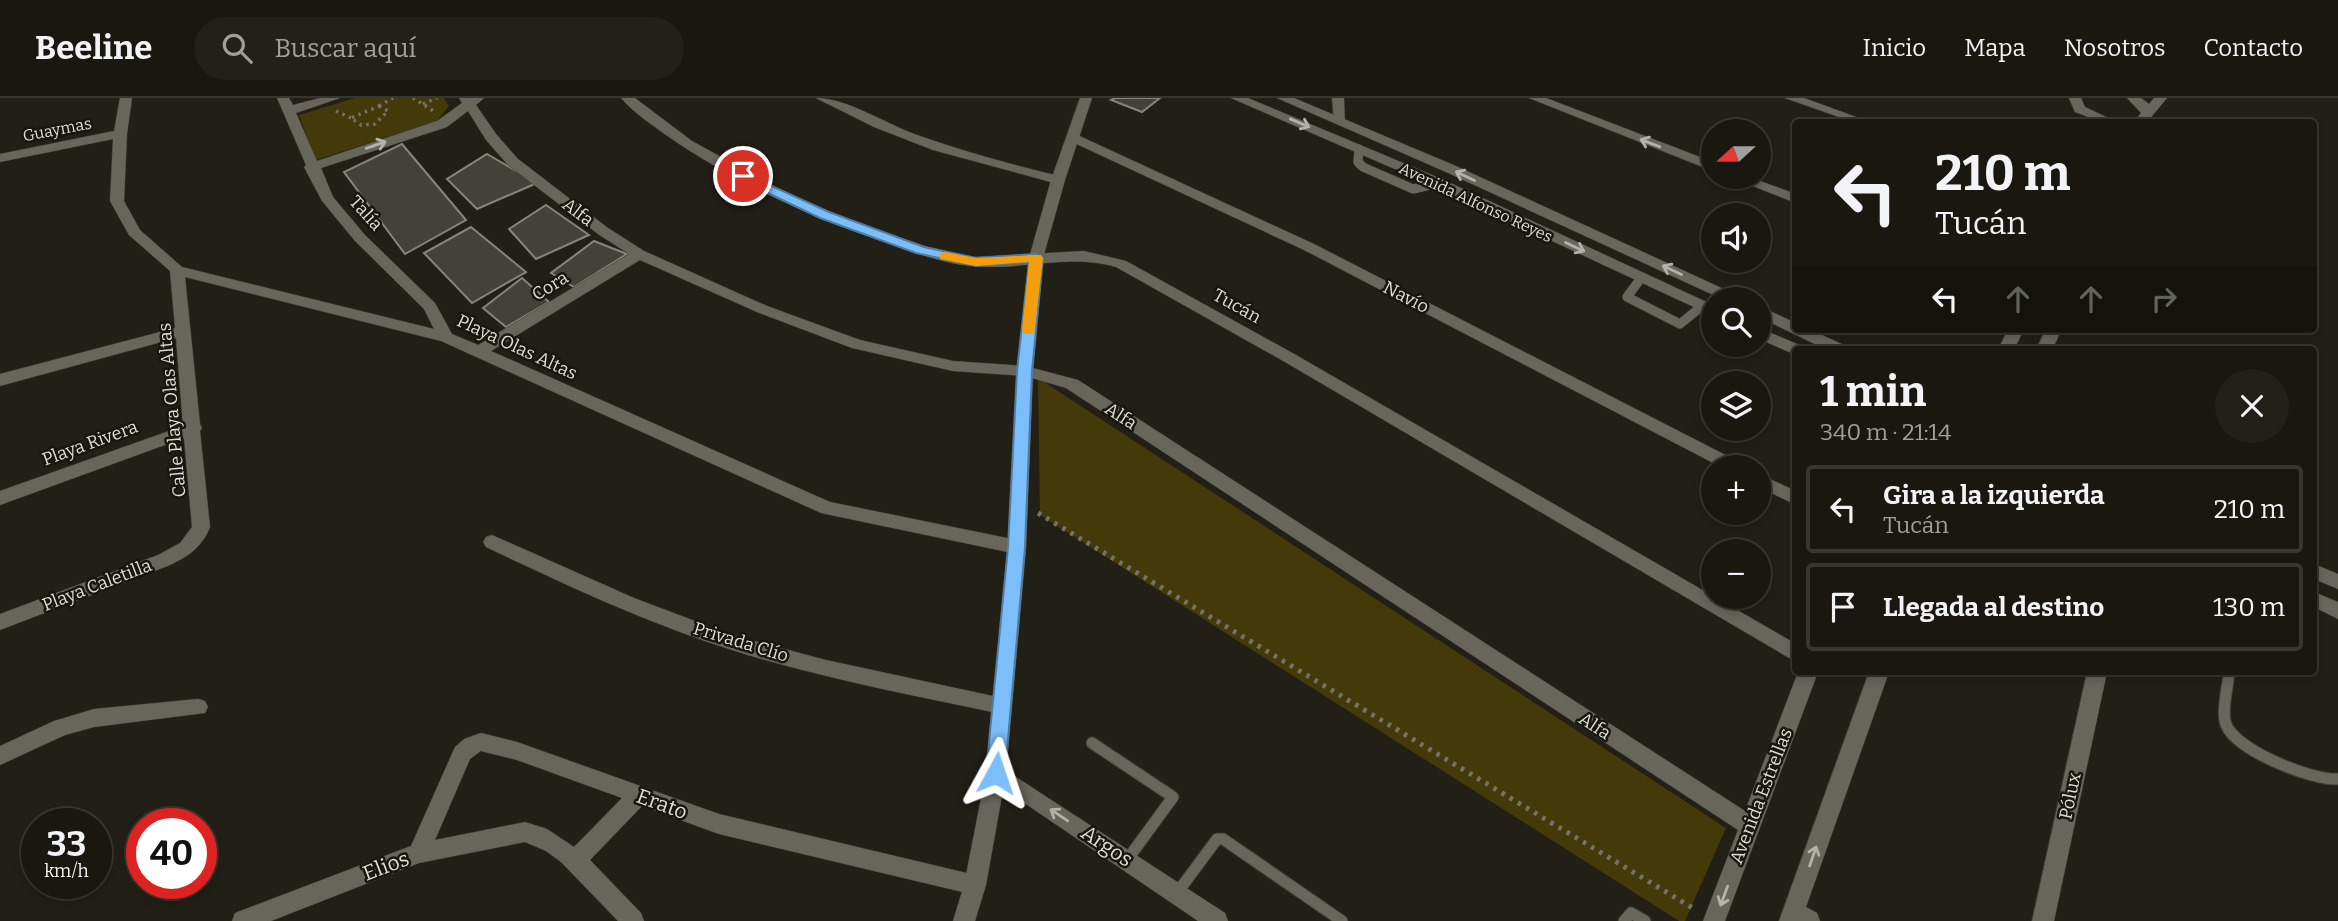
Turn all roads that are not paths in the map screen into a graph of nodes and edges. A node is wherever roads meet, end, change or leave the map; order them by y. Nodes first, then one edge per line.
1 (126, 98) edge
2 (334, 98) edge
3 (627, 98) edge
4 (822, 98) edge
5 (1086, 98) edge
6 (1237, 98) edge
7 (1283, 98) edge
8 (1338, 98) edge
9 (1535, 98) edge
10 (1791, 98) edge
11 (2061, 98) edge
12 (2133, 98) edge
13 (2161, 98) edge
14 (471, 100) edge
15 (2075, 100) edge
16 (285, 105) edge
17 (1855, 119) edge
18 (2092, 119) edge
19 (2143, 119) edge
20 (2144, 119) edge
21 (1340, 121) junction
22 (120, 134) junction
23 (1073, 137) junction
24 (0, 158) edge
25 (1701, 162) edge
26 (311, 167) junction
27 (1058, 180) junction
28 (1768, 189) edge
29 (1792, 198) edge
30 (639, 254) junction
31 (1036, 258) junction
32 (177, 270) junction
33 (1641, 278) junction
34 (1707, 287) edge
35 (1701, 306) edge
36 (1701, 313) edge
37 (1771, 317) edge
38 (1792, 327) edge
39 (184, 331) junction
40 (1804, 333) edge
41 (446, 337) junction
42 (1771, 339) edge
43 (1832, 346) edge
44 (1792, 348) edge
45 (480, 351) junction
46 (1025, 371) junction
47 (0, 380) edge
48 (194, 428) junction
49 (1711, 455) edge
50 (1771, 486) edge
51 (1792, 497) edge
52 (0, 498) edge
53 (492, 542) dead end
54 (192, 544) joint
55 (1017, 547) junction
56 (2317, 572) edge
57 (2338, 582) edge
58 (2317, 600) edge
59 (2338, 611) edge
60 (0, 622) edge
61 (1792, 652) edge
62 (1807, 675) edge
63 (1879, 675) edge
64 (2096, 675) edge
65 (2229, 675) edge
66 (1002, 706) junction
67 (198, 707) dead end
68 (1092, 743) dead end
69 (0, 756) edge
70 (996, 773) junction
71 (2338, 779) edge
72 (638, 796) junction
73 (1749, 825) junction
74 (419, 853) junction
75 (576, 860) junction
76 (1127, 860) junction
77 (975, 885) junction
78 (1177, 893) junction
79 (1708, 917) edge
80 (1797, 918) edge
81 (243, 921) edge
82 (633, 921) edge
83 (964, 921) edge
84 (1217, 921) edge
85 (1342, 921) edge
86 (1624, 921) edge
87 (1645, 921) edge
88 (2043, 921) edge

1 - 22 street, Playa Olas Altas
2 - 16 street
3 - 31 street, Tucán
4 - 27 street
5 - 23 street
6 -> 33 street, Avenida Alfonso Reyes
7 - 21 street, Avenida Alfonso Reyes
8 - 21 street
25 -> 9 street
10 - 17 street
11 - 15 street
12 - 19 street
13 - 20 street
26 -> 14 street
14 - 30 street, Alfa
15 - 18 street
16 - 26 street, Talía
34 -> 21 street, Avenida Alfonso Reyes
22 - 24 street, Guaymas
22 - 32 street, Playa Olas Altas
23 - 27 street
23 - 49 street, Navío
26 - 41 street, Talía
27 - 31 street
28 - 29 street
30 - 45 street, Cora
30 - 46 street, Alfa
31 - 46 street
31 - 61 street, Tucán
32 - 39 street, Calle Playa Olas Altas
32 - 41 street, Playa Olas Altas
33 - 35 street, Avenida Alfonso Reyes
33 - 36 lane
37 - 38 street
39 - 47 street
39 - 48 street, Calle Playa Olas Altas
40 - 43 street
41 - 45 street, Playa Olas Altas
42 - 44 street
45 - 55 street, Playa Olas Altas
46 - 55 street
46 - 73 street, Alfa
48 - 52 street, Playa Rivera
48 - 54 street, Calle Playa Olas Altas
50 - 51 street
53 - 66 street, Privada Clío
54 - 60 street, Playa Caletilla
55 - 66 street
56 - 57 street
58 - 59 street
62 - 73 street, Avenida Estrellas
80 -> 63 street
64 - 88 street, Pólux
65 - 71 lane
66 - 70 street
67 - 69 street
68 - 76 lane
76 -> 70 street, Argos
70 - 77 street
72 - 74 street, Erato
72 - 75 street
72 - 77 street, Erato
73 -> 79 street, Avenida Estrellas
74 - 75 street, Elios
74 - 81 street, Elios
75 - 82 street
76 - 78 street, Argos
77 - 83 street
78 - 84 street, Argos
78 - 85 lane
86 - 87 lane

